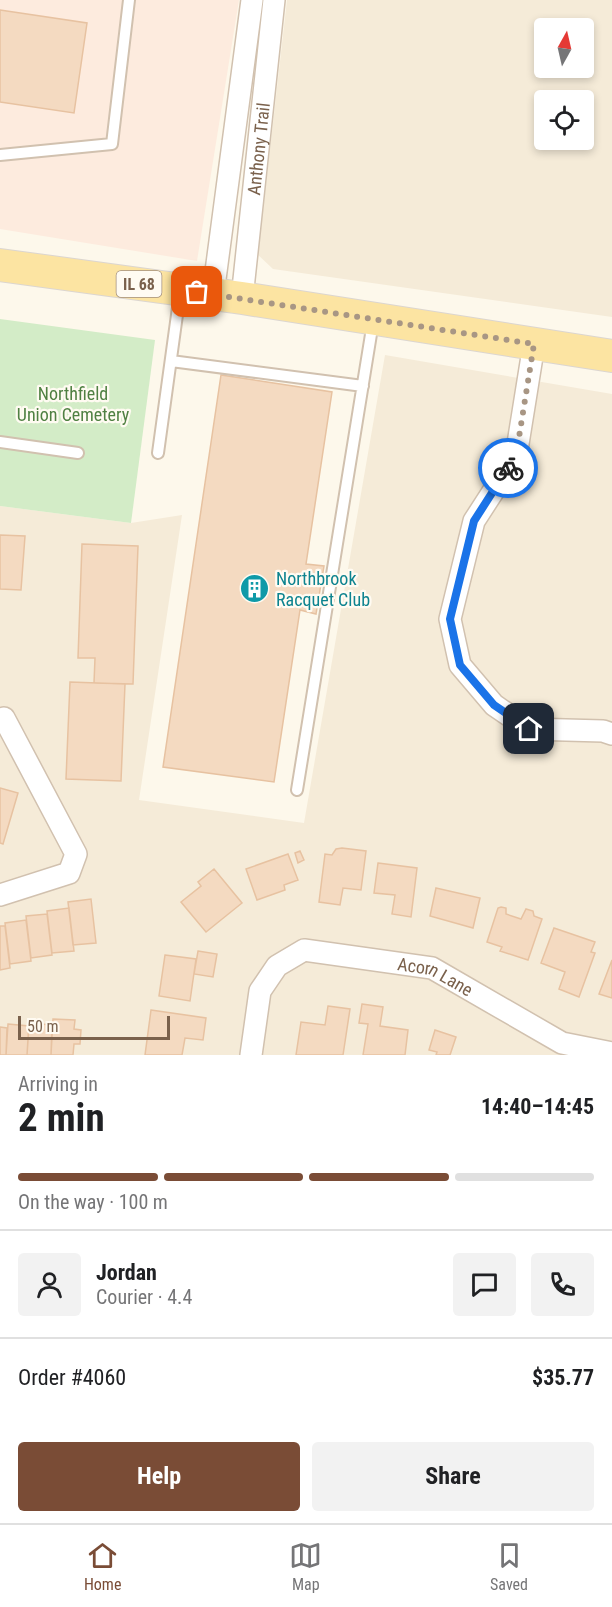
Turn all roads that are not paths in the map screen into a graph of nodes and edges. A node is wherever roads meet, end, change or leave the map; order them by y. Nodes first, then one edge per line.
1 (129, 0) edge
2 (252, 0) edge
3 (274, 0) edge
4 (0, 155) edge
5 (0, 265) edge
6 (180, 290) junction
7 (228, 296) junction
8 (374, 319) junction
9 (534, 344) junction
10 (612, 356) edge
11 (171, 361) junction
12 (363, 386) junction
13 (0, 442) edge
14 (78, 453) dead end
15 (158, 453) dead end
16 (4, 718) dead end
17 (612, 734) edge
18 (297, 790) dead end
19 (0, 895) edge
20 (612, 1053) edge
21 (251, 1055) edge

1 - 4 lane
2 - 7 street, Anthony Trail
3 - 7 street, Anthony Trail
5 - 6 main road, IL 68
6 - 7 main road, IL 68
6 - 11 lane
7 - 8 main road, IL 68
8 - 9 main road, IL 68
8 - 12 lane
9 - 10 main road, IL 68
9 - 17 street
11 - 12 lane
11 - 15 lane
12 - 18 lane
13 - 14 lane
16 - 19 street
20 - 21 street, Acorn Lane

